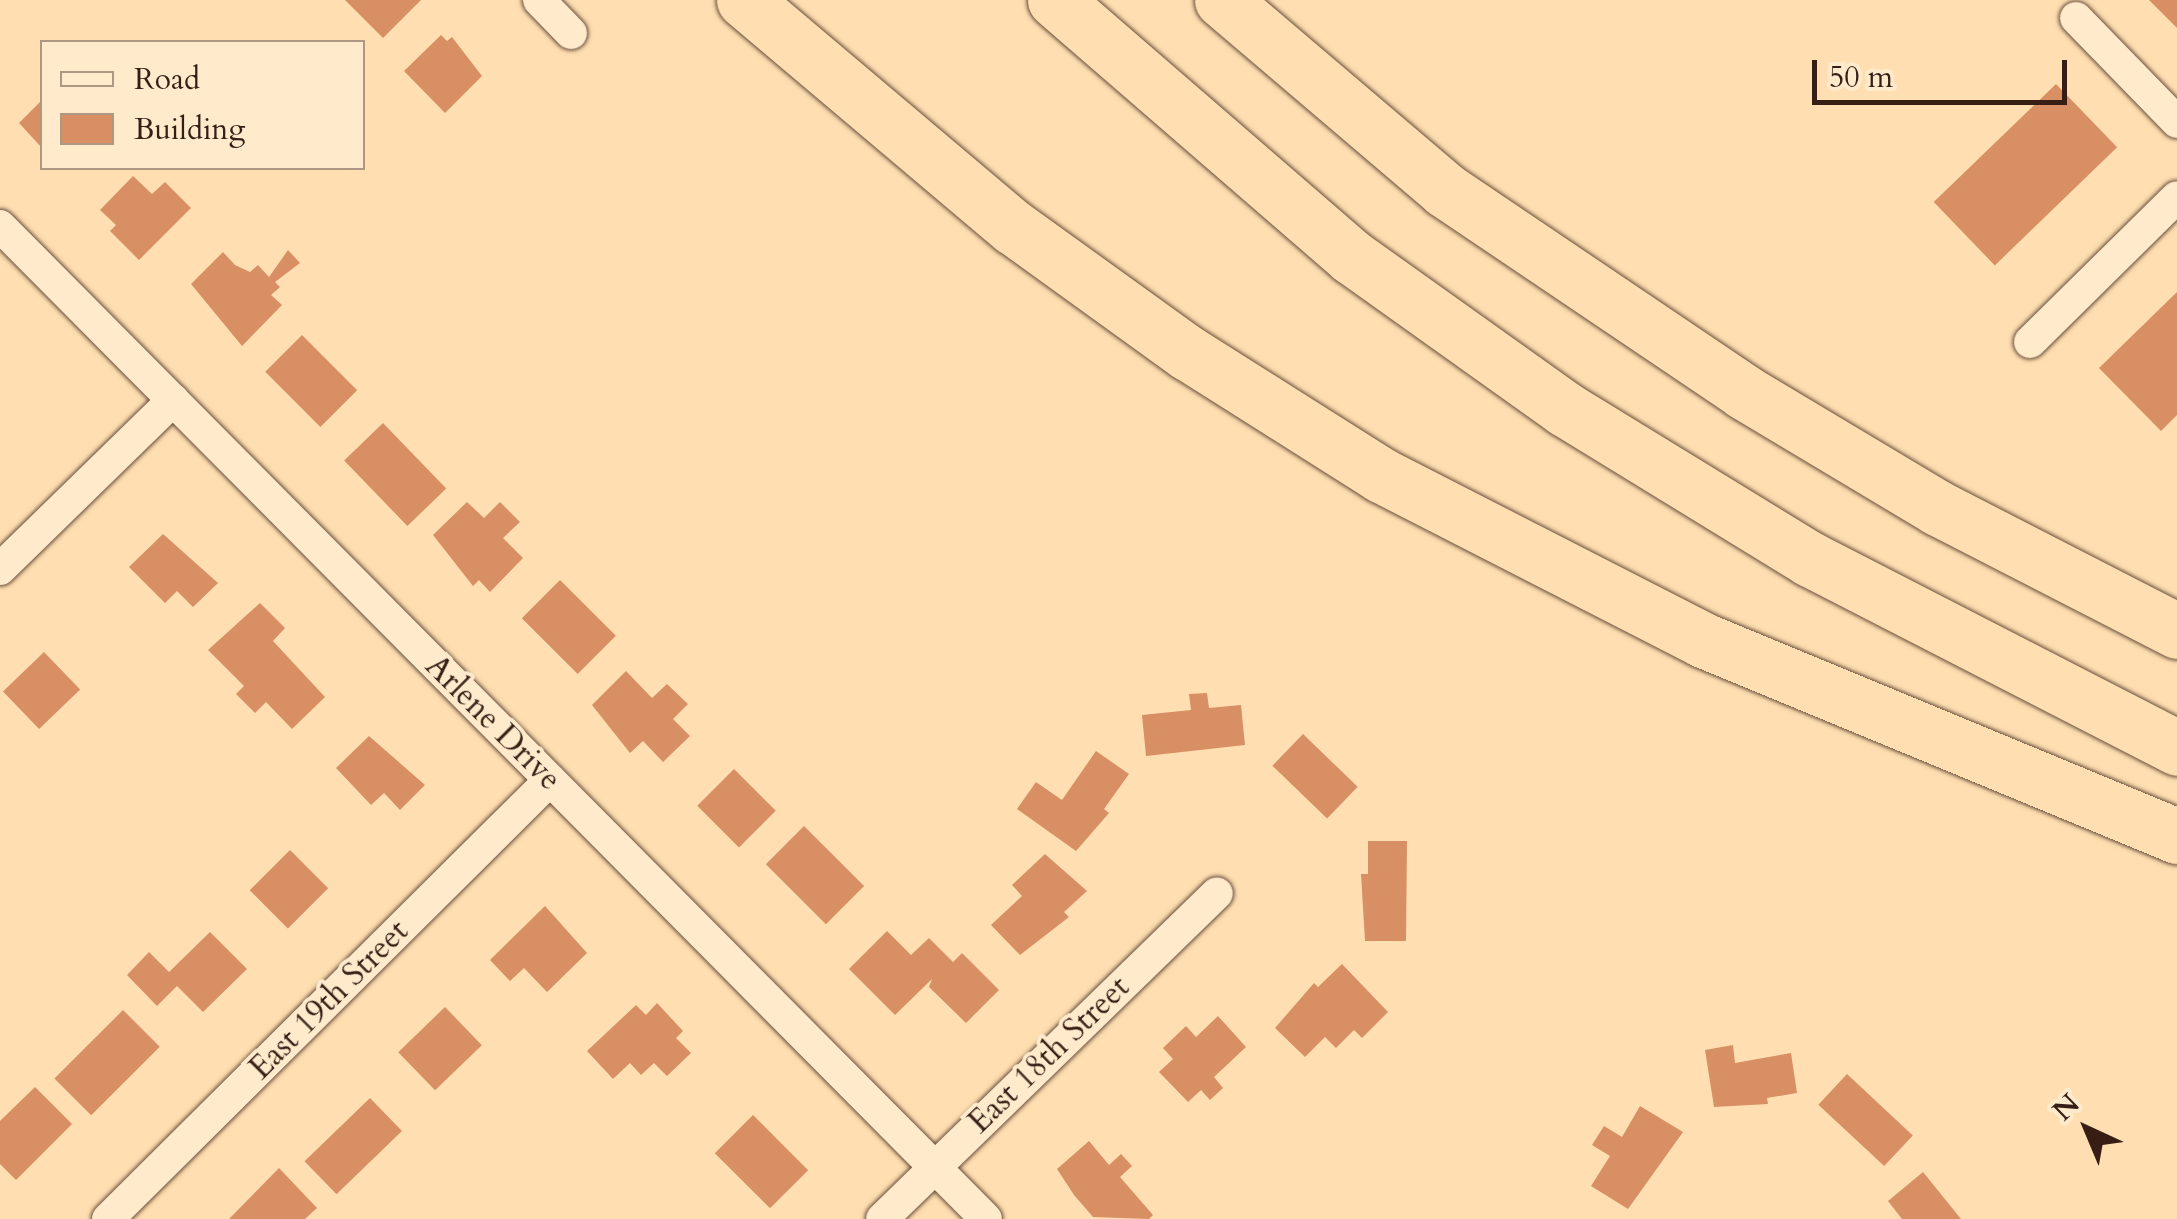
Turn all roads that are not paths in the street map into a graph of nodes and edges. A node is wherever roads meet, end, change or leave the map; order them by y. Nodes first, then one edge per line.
1 (539, 0) edge
2 (744, 0) edge
3 (1055, 0) edge
4 (1222, 0) edge
5 (1278, 0) edge
6 (2076, 18) dead end
7 (571, 33) dead end
8 (2177, 122) edge
9 (2177, 198) edge
10 (0, 226) edge
11 (1581, 282) junction
12 (2030, 342) dead end
13 (173, 400) junction
14 (0, 569) edge
15 (2177, 631) edge
16 (2177, 748) edge
17 (550, 780) junction
18 (2177, 836) edge
19 (1217, 893) dead end
20 (934, 1167) junction
21 (108, 1219) edge
22 (882, 1219) edge
23 (986, 1219) edge

1 - 7 street
2 - 18 highway
3 - 16 highway
4 - 11 highway
5 - 11 highway
6 - 8 street
9 - 12 street
10 - 13 street, Arlene Drive
11 - 15 highway
13 - 14 street
13 - 17 street, Arlene Drive
17 - 20 street, Arlene Drive
17 - 21 street, East 19th Street
19 - 20 street, East 18th Street
20 - 22 street, East 18th Street
20 - 23 street, Arlene Drive

